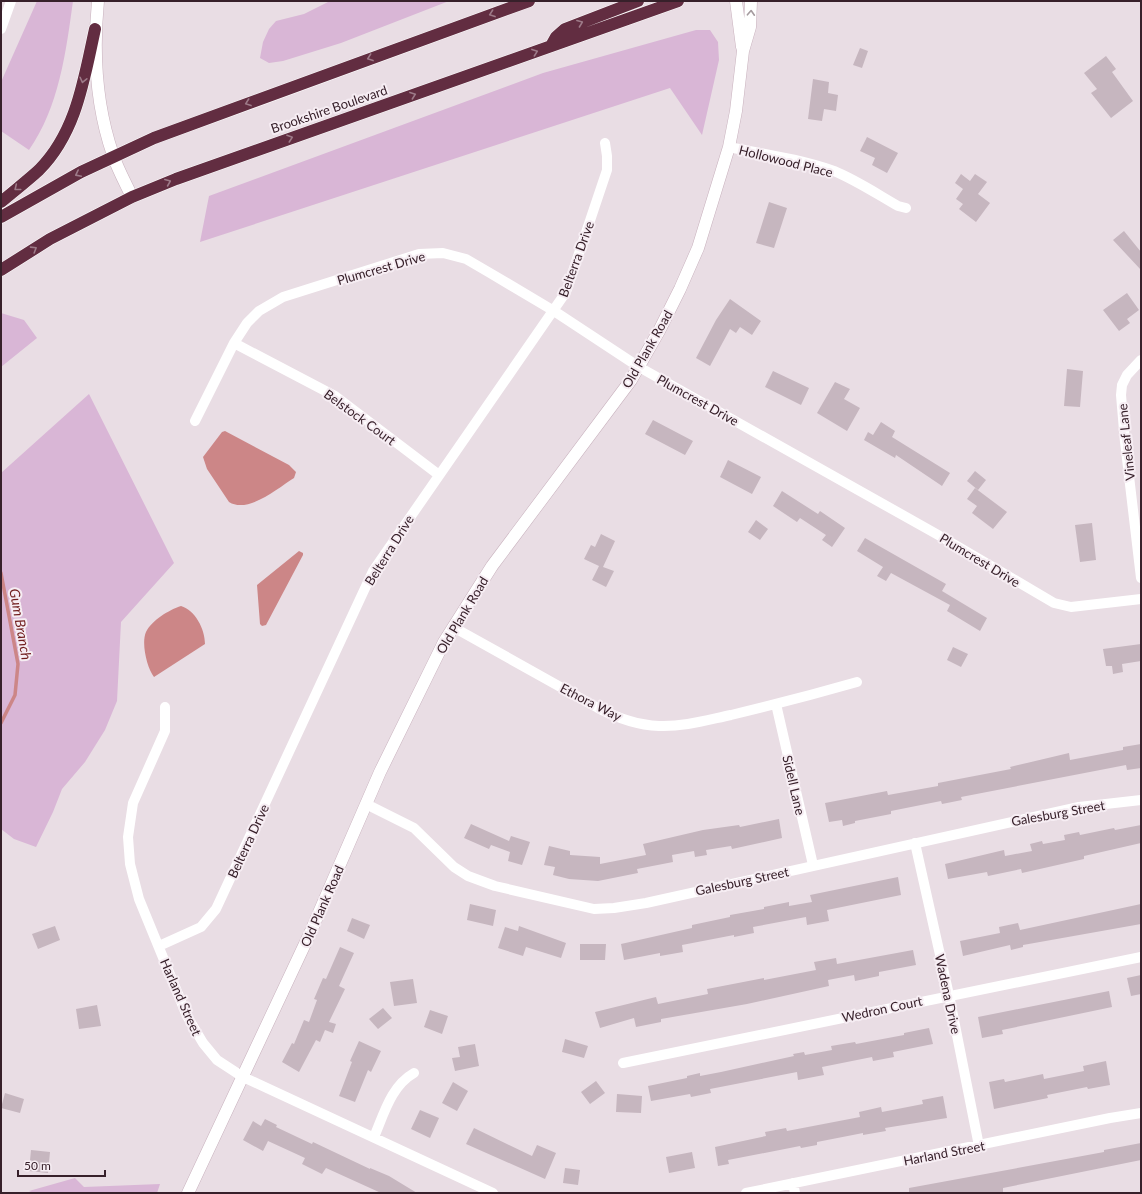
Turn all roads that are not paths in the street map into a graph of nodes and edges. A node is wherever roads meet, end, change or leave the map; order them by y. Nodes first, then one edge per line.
1 (11, 1) edge
2 (98, 1) edge
3 (529, 1) edge
4 (638, 1) edge
5 (678, 1) edge
6 (736, 1) edge
7 (751, 1) edge
8 (1, 29) edge
9 (95, 29) junction
10 (551, 46) junction
11 (743, 51) junction
12 (605, 143) dead end
13 (729, 147) junction
14 (114, 157) junction
15 (132, 197) junction
16 (1, 202) edge
17 (906, 208) dead end
18 (1, 217) edge
19 (1, 270) edge
20 (554, 311) junction
21 (234, 343) junction
22 (1141, 360) edge
23 (639, 367) junction
24 (195, 421) dead end
25 (439, 475) junction
26 (1141, 578) edge
27 (1141, 599) edge
28 (453, 627) junction
29 (857, 682) dead end
30 (776, 704) junction
31 (165, 707) dead end
32 (1141, 800) edge
33 (366, 804) junction
34 (915, 843) junction
35 (813, 865) junction
36 (159, 946) junction
37 (1141, 957) edge
38 (949, 995) junction
39 (623, 1063) dead end
40 (414, 1073) dead end
41 (243, 1077) junction
42 (1141, 1113) edge
43 (374, 1137) junction
44 (979, 1146) junction
45 (793, 1183) junction
46 (188, 1193) edge
47 (493, 1193) edge
48 (746, 1193) edge
49 (795, 1193) edge

1 - 8 street
2 - 9 street
3 -> 14 highway
10 -> 4 highway
5 - 10 highway, Brookshire Boulevard
6 - 11 street, Old Plank Road
11 -> 7 street, Old Plank Road
9 - 14 street
9 -> 16 highway
15 -> 10 highway, Brookshire Boulevard
11 - 13 street, Old Plank Road
12 - 20 street, Belterra Drive
13 - 17 street, Hollowood Place
13 - 23 street, Old Plank Road
14 - 15 street
14 -> 18 highway
19 -> 15 highway, Brookshire Boulevard
20 - 21 street, Plumcrest Drive
20 - 23 street, Plumcrest Drive
20 - 25 street, Belterra Drive
21 - 24 street, Plumcrest Drive
21 - 25 street, Belstock Court
22 - 26 street, Vineleaf Lane
23 - 27 street, Plumcrest Drive
23 - 28 street, Old Plank Road
25 - 36 street, Belterra Drive
28 - 30 street, Ethora Way
28 - 33 street, Old Plank Road
29 - 30 street, Ethora Way
30 - 35 street, Sidell Lane
31 - 36 street, Harland Street
32 - 34 street, Galesburg Street
33 - 35 street, Galesburg Street
33 - 41 street, Old Plank Road
34 - 35 street, Galesburg Street
34 - 38 street, Wadena Drive
36 - 41 street, Harland Street
37 - 38 street, Wedron Court
38 - 39 street, Wedron Court
38 - 44 street, Wadena Drive
40 - 43 street
41 - 43 street, Harland Street
41 - 46 street, Old Plank Road
42 - 44 street, Harland Street
43 - 47 street, Harland Street
44 - 45 street, Harland Street
45 - 48 street, Harland Street
45 - 49 street

